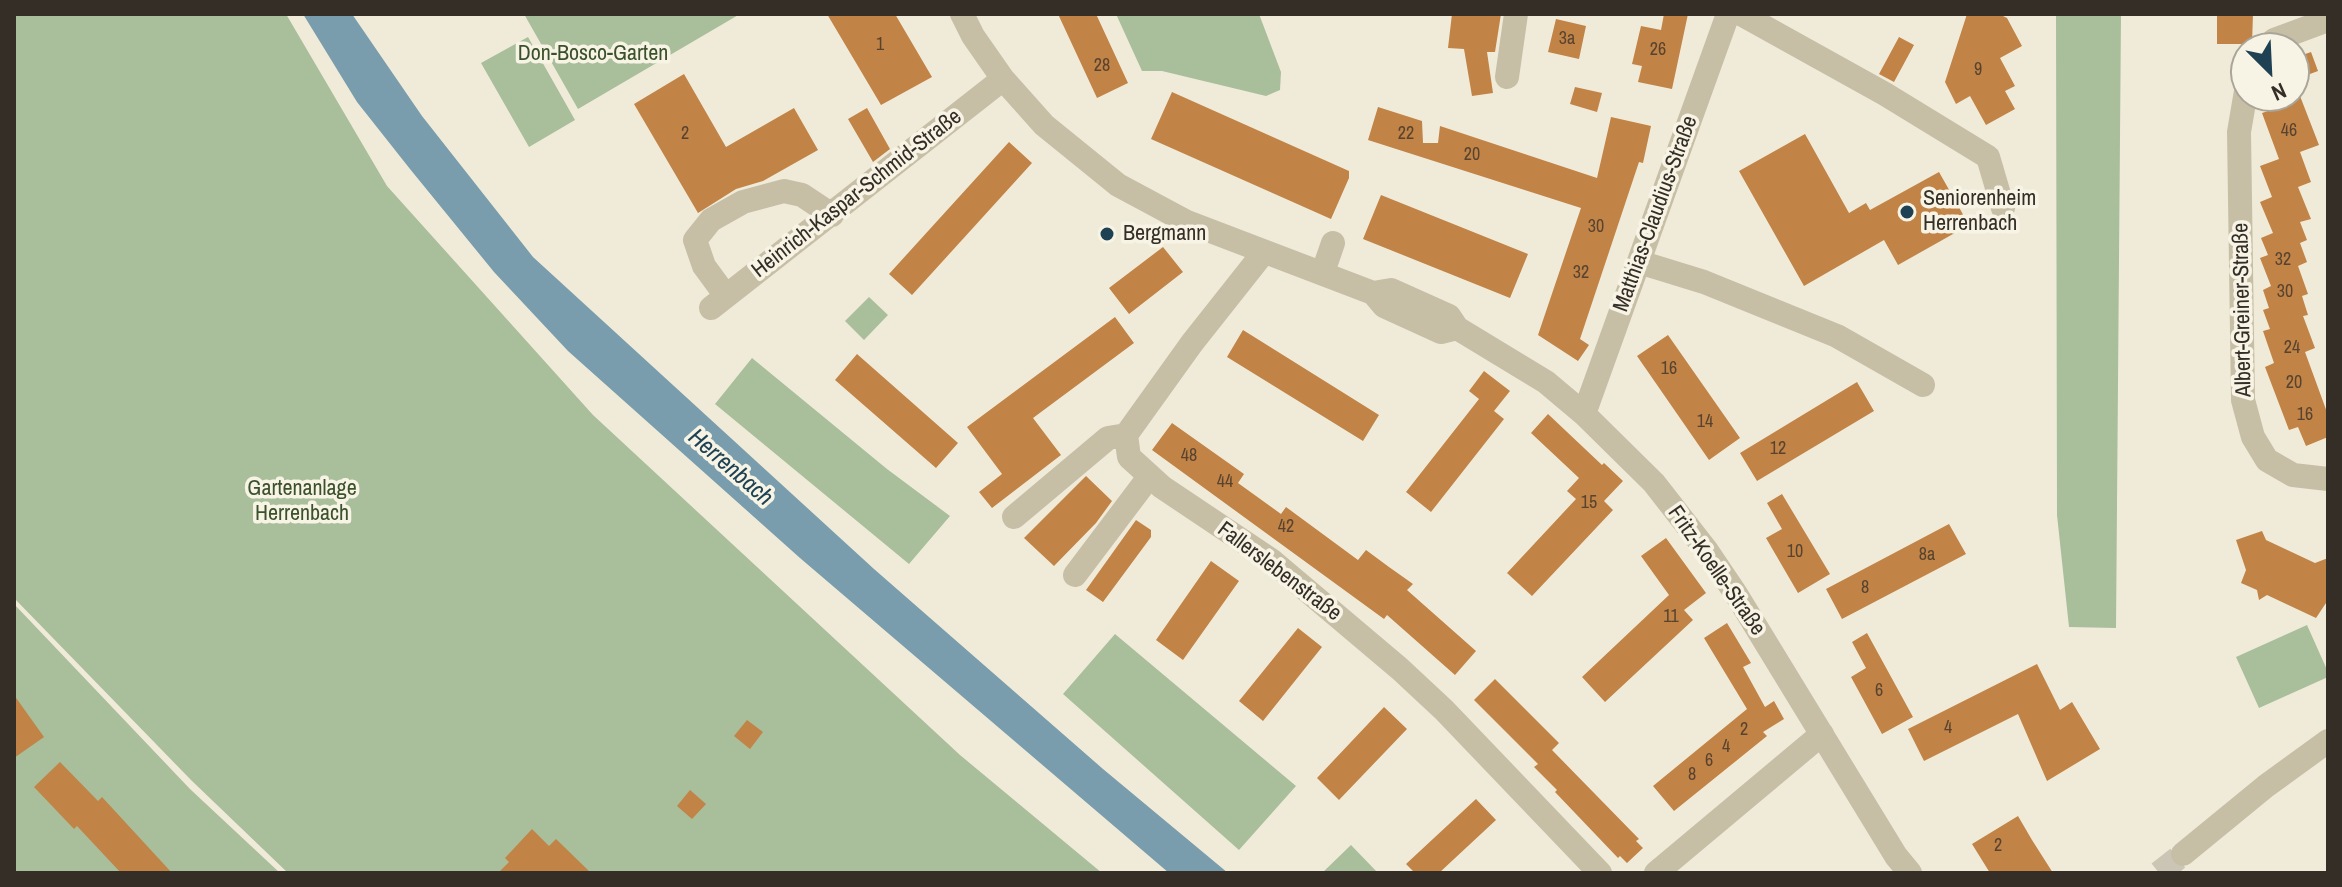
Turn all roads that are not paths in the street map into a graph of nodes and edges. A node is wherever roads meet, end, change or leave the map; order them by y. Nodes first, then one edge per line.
1 (962, 14) edge
2 (1516, 14) edge
3 (1728, 14) edge
4 (1741, 14) edge
5 (2328, 20) edge
6 (2296, 32) edge
7 (1507, 77) dead end
8 (1003, 79) junction
9 (2242, 112) edge
10 (2003, 208) dead end
11 (832, 215) junction
12 (1333, 243) dead end
13 (1264, 252) junction
14 (1639, 262) junction
15 (1323, 272) junction
16 (1923, 385) dead end
17 (1584, 414) junction
18 (1126, 435) junction
19 (1149, 477) junction
20 (2328, 479) edge
21 (1014, 517) dead end
22 (1075, 575) dead end
23 (1822, 734) junction
24 (2326, 748) edge
25 (2183, 854) tunnel mouth
26 (1600, 873) edge
27 (1656, 873) edge
28 (1910, 873) edge

1 - 8 street, Fritz-Koelle-Straße
2 - 7 street
3 - 14 street, Matthias-Claudius-Straße
4 - 10 street
5 - 6 street
8 - 11 street, Heinrich-Kaspar-Schmid-Straße
8 - 13 street, Fritz-Koelle-Straße
9 - 20 street, Albert-Greiner-Straße
11 - 11 street, Heinrich-Kaspar-Schmid-Straße
12 - 15 street
13 - 15 street, Fritz-Koelle-Straße
13 - 18 street
14 - 16 street
14 - 17 street, Matthias-Claudius-Straße
15 - 17 street, Fritz-Koelle-Straße
17 - 23 street, Fritz-Koelle-Straße
18 - 19 street, Fallerslebenstraße
18 - 21 street
19 - 22 street
19 - 26 street, Fallerslebenstraße
23 - 27 street
23 - 28 street, Fritz-Koelle-Straße
24 - 25 street

